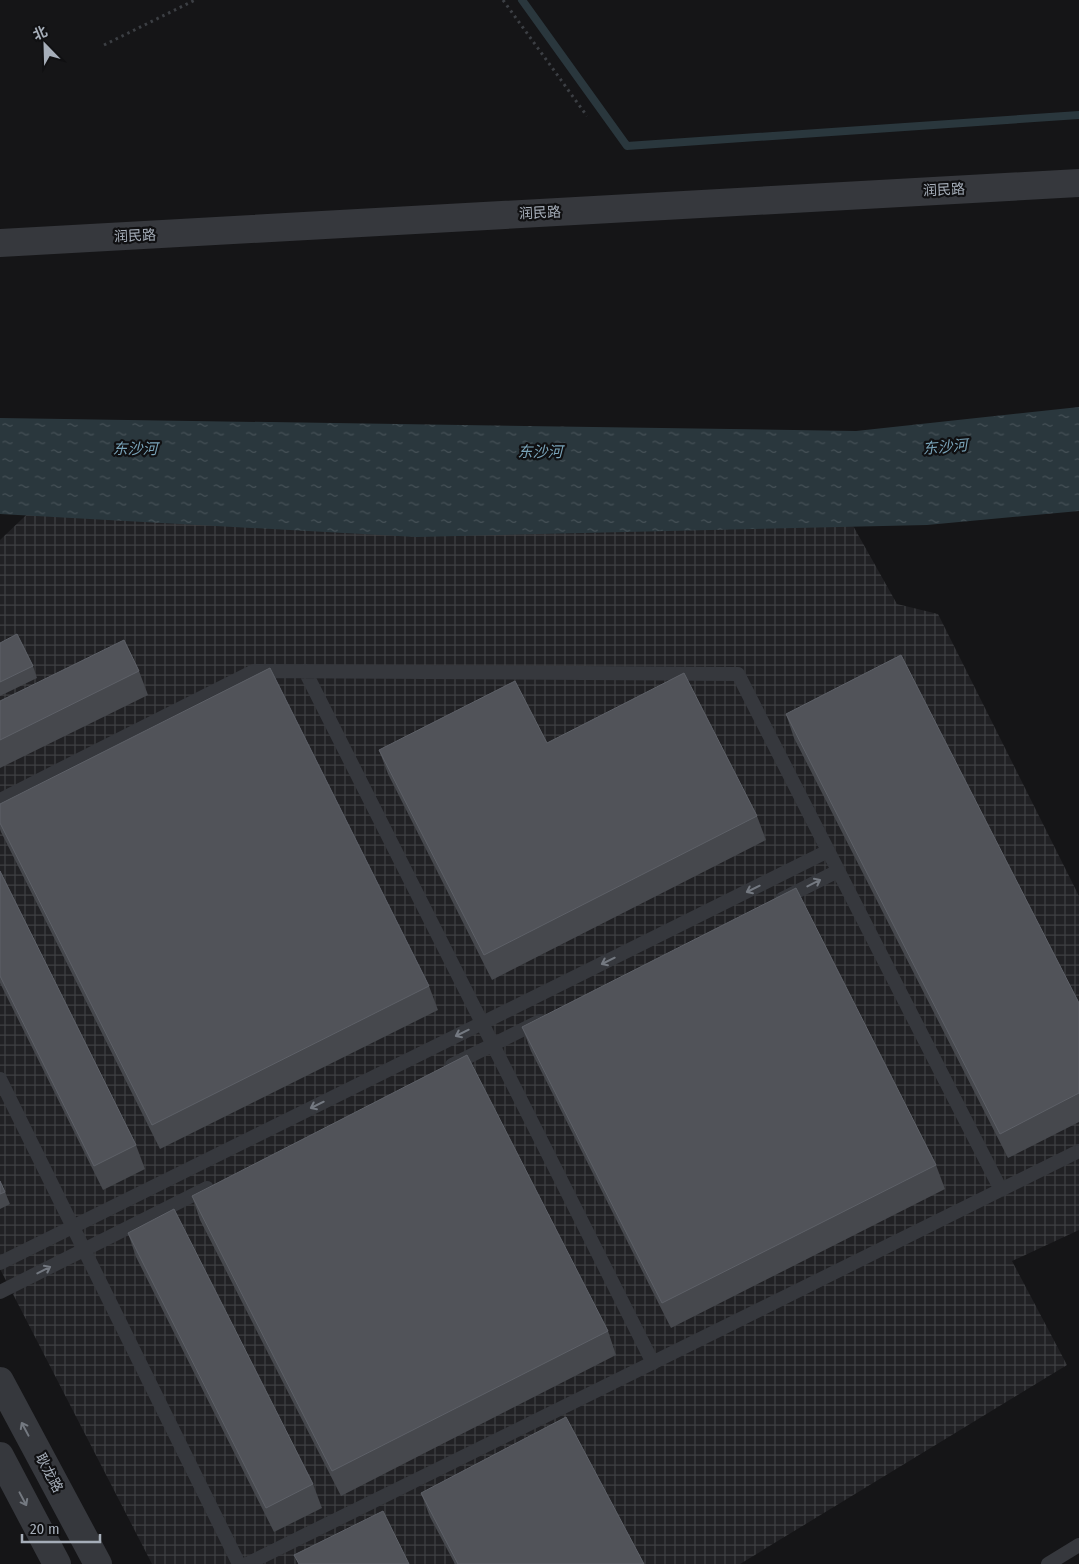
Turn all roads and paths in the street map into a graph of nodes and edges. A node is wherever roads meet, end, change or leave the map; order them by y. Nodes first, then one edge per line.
1 (195, 0) edge
2 (503, 0) edge
3 (104, 45) dead end
4 (587, 116) dead end
5 (1079, 183) edge
6 (0, 243) edge
7 (305, 671) junction
8 (0, 800) edge
9 (828, 851) junction
10 (838, 871) junction
11 (767, 906) edge
12 (555, 1013) edge
13 (482, 1023) junction
14 (493, 1044) junction
15 (440, 1071) edge
16 (0, 1079) edge
17 (1079, 1151) edge
18 (218, 1183) edge
19 (1001, 1190) junction
20 (73, 1227) junction
21 (84, 1250) junction
22 (0, 1263) edge
23 (0, 1292) edge
24 (653, 1363) junction
25 (0, 1381) edge
26 (0, 1456) edge
27 (1079, 1545) edge
28 (57, 1564) edge
29 (98, 1564) edge
30 (239, 1564) edge
31 (247, 1564) edge
32 (1048, 1564) edge

1 - 3 path
2 - 4 path
5 - 6 street, 润民路
7 - 8 lane
7 - 9 lane
7 - 13 lane
9 - 10 lane
9 -> 13 lane
11 -> 10 lane
10 - 19 lane
12 - 14 lane
13 - 14 lane
13 -> 20 lane
14 - 15 lane
14 - 24 lane
16 - 20 lane
17 - 19 lane
18 - 21 lane
19 - 24 lane
20 - 21 lane
20 - 22 lane
23 -> 21 lane
21 - 30 lane
24 - 31 lane
29 -> 25 street, 耿龙路
26 -> 28 street
27 - 32 lane

